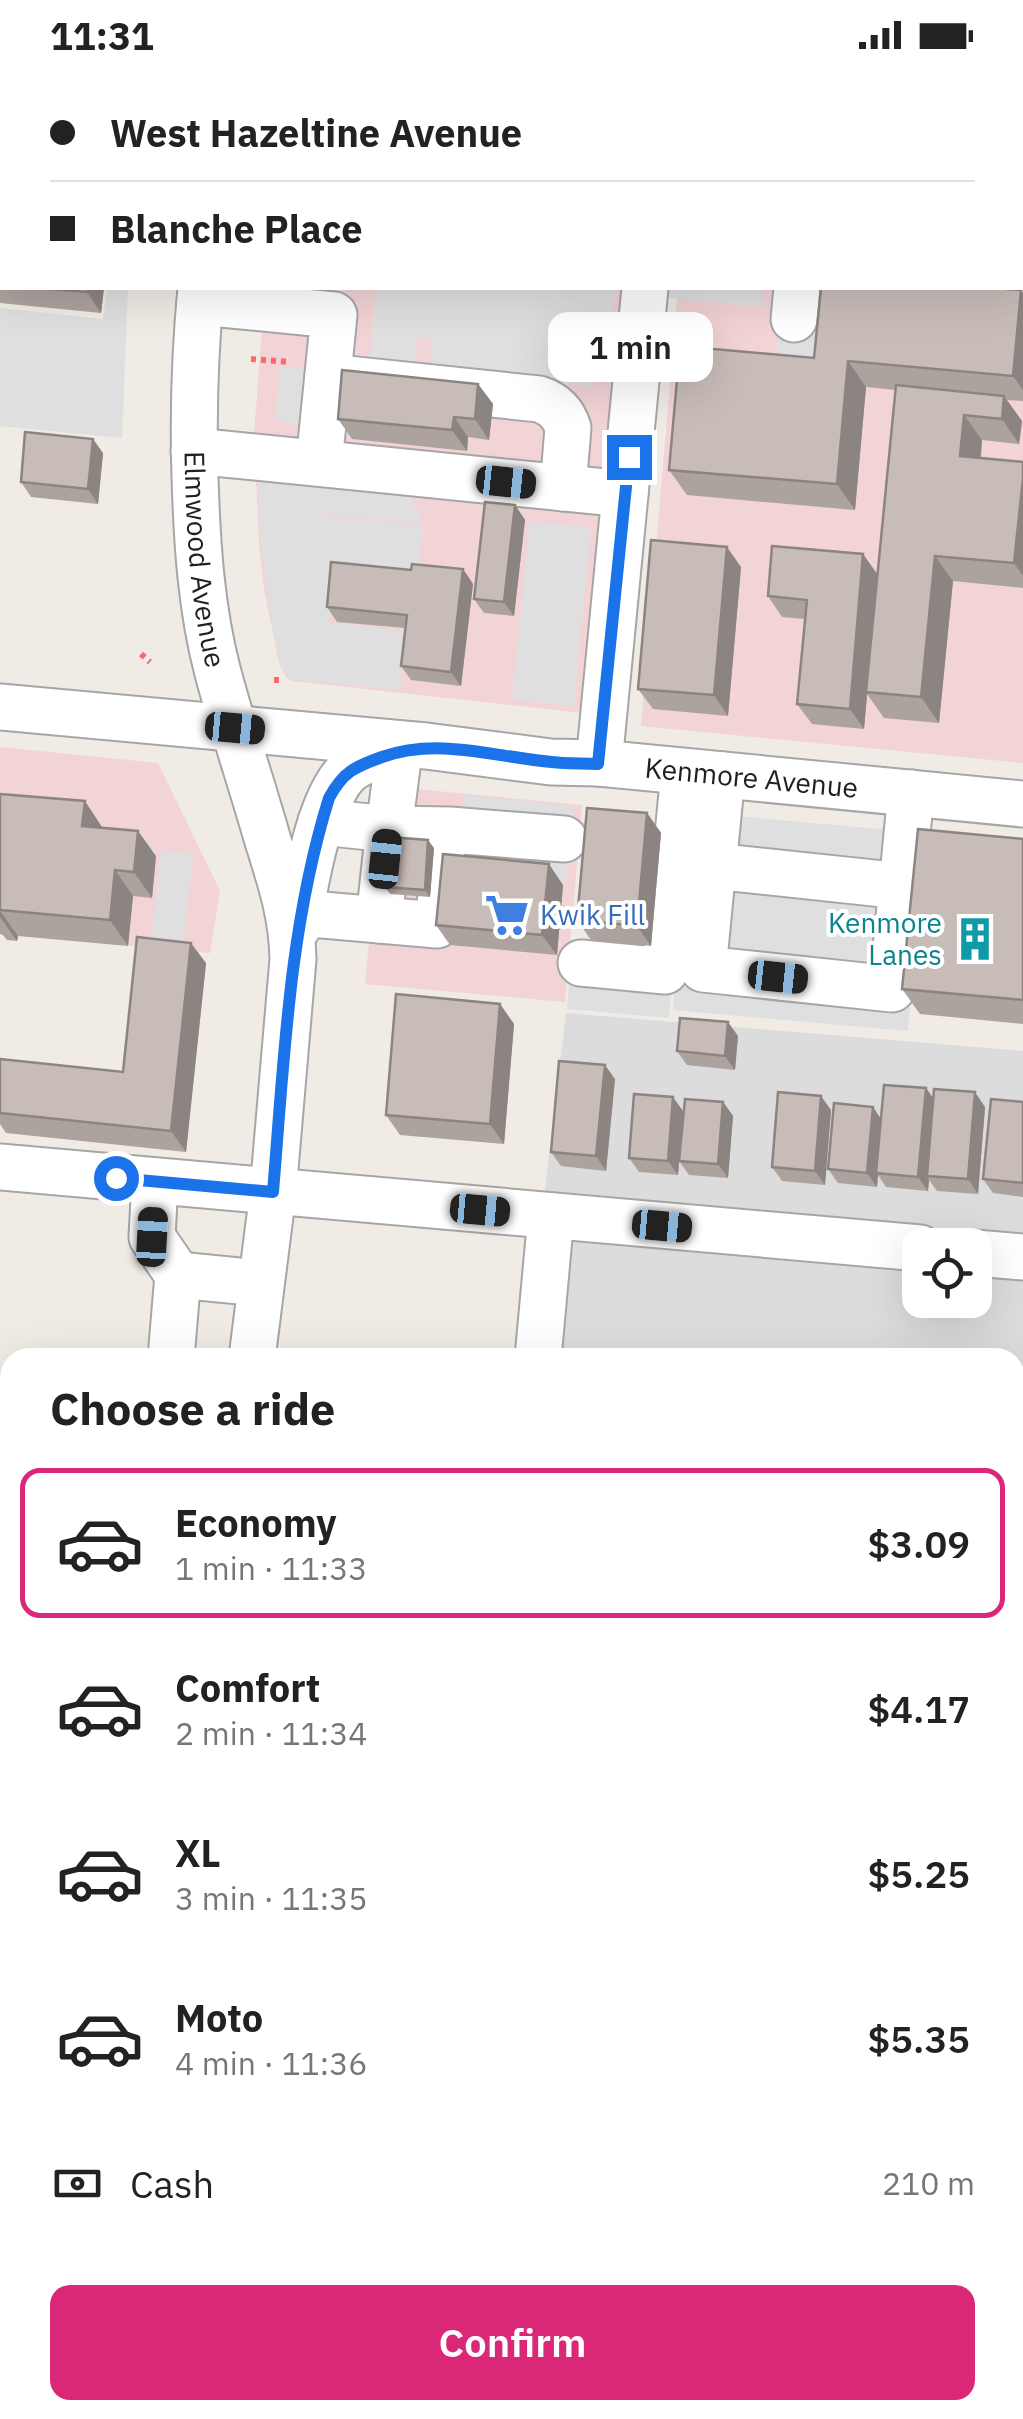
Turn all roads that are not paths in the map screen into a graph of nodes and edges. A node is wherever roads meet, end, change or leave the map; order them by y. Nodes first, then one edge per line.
1 (645, 290) edge
2 (200, 295) edge
3 (309, 370) junction
4 (194, 451) junction
5 (320, 463) junction
6 (563, 488) junction
7 (625, 494) junction
8 (0, 707) edge
9 (235, 728) junction
10 (412, 749) junction
11 (598, 764) junction
12 (703, 774) junction
13 (911, 793) junction
14 (1023, 804) edge
15 (322, 822) junction
16 (388, 829) junction
17 (450, 830) junction
18 (564, 838) dead end
19 (713, 866) junction
20 (902, 886) junction
21 (300, 913) junction
22 (379, 920) junction
23 (293, 959) junction
24 (581, 963) dead end
25 (0, 1167) edge
26 (155, 1181) junction
27 (273, 1192) junction
28 (551, 1216) junction
29 (902, 1246) edge
30 (992, 1254) edge
31 (1023, 1257) edge
32 (178, 1275) junction
33 (260, 1283) junction
34 (172, 1348) edge
35 (253, 1348) edge
36 (539, 1348) edge

1 - 7 street
2 - 3 street
2 - 4 street, Elmwood Avenue
3 - 5 street
3 - 6 street
4 - 5 street
4 - 9 street, Elmwood Avenue
5 - 6 street
6 - 7 street
7 - 11 street
8 - 9 street, Kenmore Avenue
9 - 10 street, Kenmore Avenue
9 - 23 street, Elmwood Avenue
10 - 11 street, Kenmore Avenue
10 - 15 street
10 - 16 street
11 - 12 street, Kenmore Avenue
12 - 13 street, Kenmore Avenue
12 - 19 street
12 - 24 street
13 - 14 street, Kenmore Avenue
13 - 20 street
15 - 16 street
15 - 21 street
16 - 17 street
16 - 22 street
17 - 18 street
17 - 22 street
19 - 20 street
19 - 20 street
21 - 22 street
21 - 23 street
23 - 27 street, Elmwood Avenue
25 - 26 street
26 - 27 street
26 - 32 street
27 - 28 street
27 - 33 street, Elmwood Avenue
28 - 29 street
28 - 36 street
30 - 31 street
32 - 33 street
32 - 34 street
33 - 35 street, Elmwood Avenue

